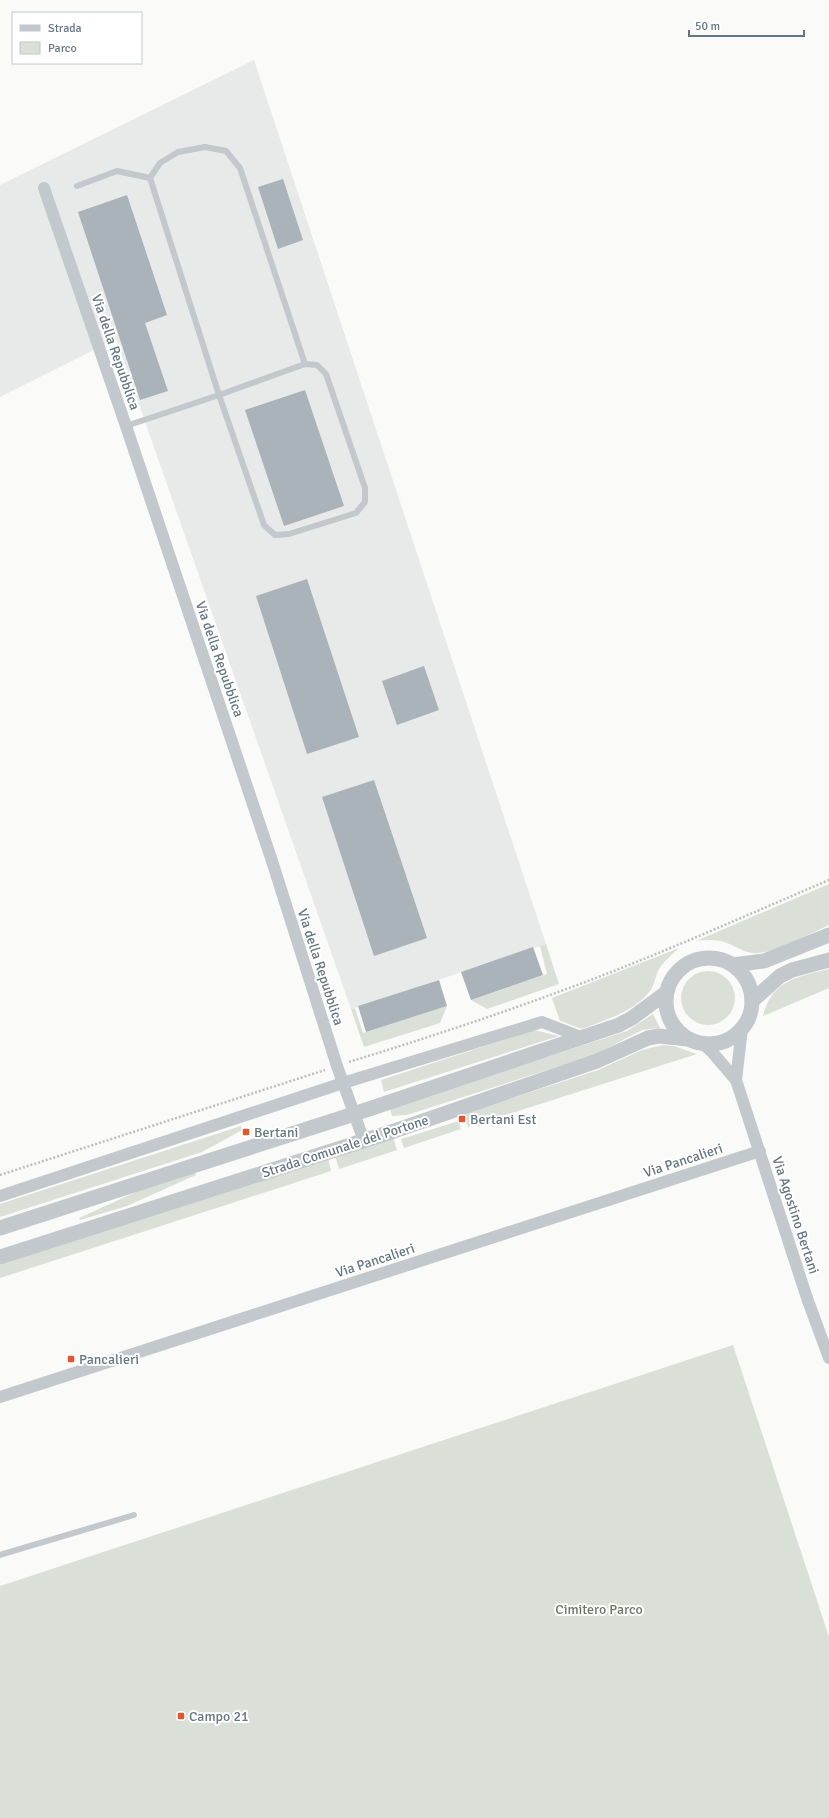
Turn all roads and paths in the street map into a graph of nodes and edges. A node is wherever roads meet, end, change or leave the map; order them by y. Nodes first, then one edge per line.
1 (150, 178) junction
2 (77, 186) dead end
3 (44, 188) dead end
4 (305, 364) junction
5 (219, 395) junction
6 (126, 426) junction
7 (829, 880) edge
8 (829, 935) edge
9 (829, 960) edge
10 (732, 965) junction
11 (667, 992) junction
12 (752, 1001) junction
13 (742, 1028) junction
14 (580, 1038) junction
15 (688, 1039) junction
16 (703, 1044) junction
17 (337, 1066) junction
18 (736, 1080) junction
19 (343, 1083) junction
20 (354, 1114) junction
21 (364, 1141) junction
22 (760, 1151) junction
23 (0, 1175) edge
24 (0, 1196) edge
25 (0, 1228) edge
26 (0, 1257) edge
27 (829, 1358) edge
28 (0, 1397) edge
29 (134, 1515) dead end
30 (0, 1555) edge

1 - 2 lane
1 - 4 lane
1 - 5 lane
3 - 6 street, Via della Repubblica
4 - 5 lane
4 - 5 lane
5 - 6 lane
6 - 17 street, Via della Repubblica
7 - 17 path
8 - 10 street
9 - 12 street
10 - 11 street
10 - 12 street
11 - 14 street, Strada Comunale del Portone
11 - 15 street
12 - 13 street
13 - 16 street
13 - 18 street, Via Agostino Bertani
14 - 19 street
14 - 20 street, Strada Comunale del Portone
15 - 16 street
15 - 21 street, Strada Comunale del Portone
16 - 18 street, Via Agostino Bertani
17 - 19 street, Via della Repubblica
17 - 23 path
18 - 22 street, Via Agostino Bertani
19 - 20 street, Via della Repubblica
19 - 24 street
20 - 21 street, Via della Repubblica
20 - 25 street, Strada Comunale del Portone
21 - 26 street, Strada Comunale del Portone
22 - 27 street, Via Agostino Bertani
22 - 28 street, Via Pancalieri
29 - 30 lane

